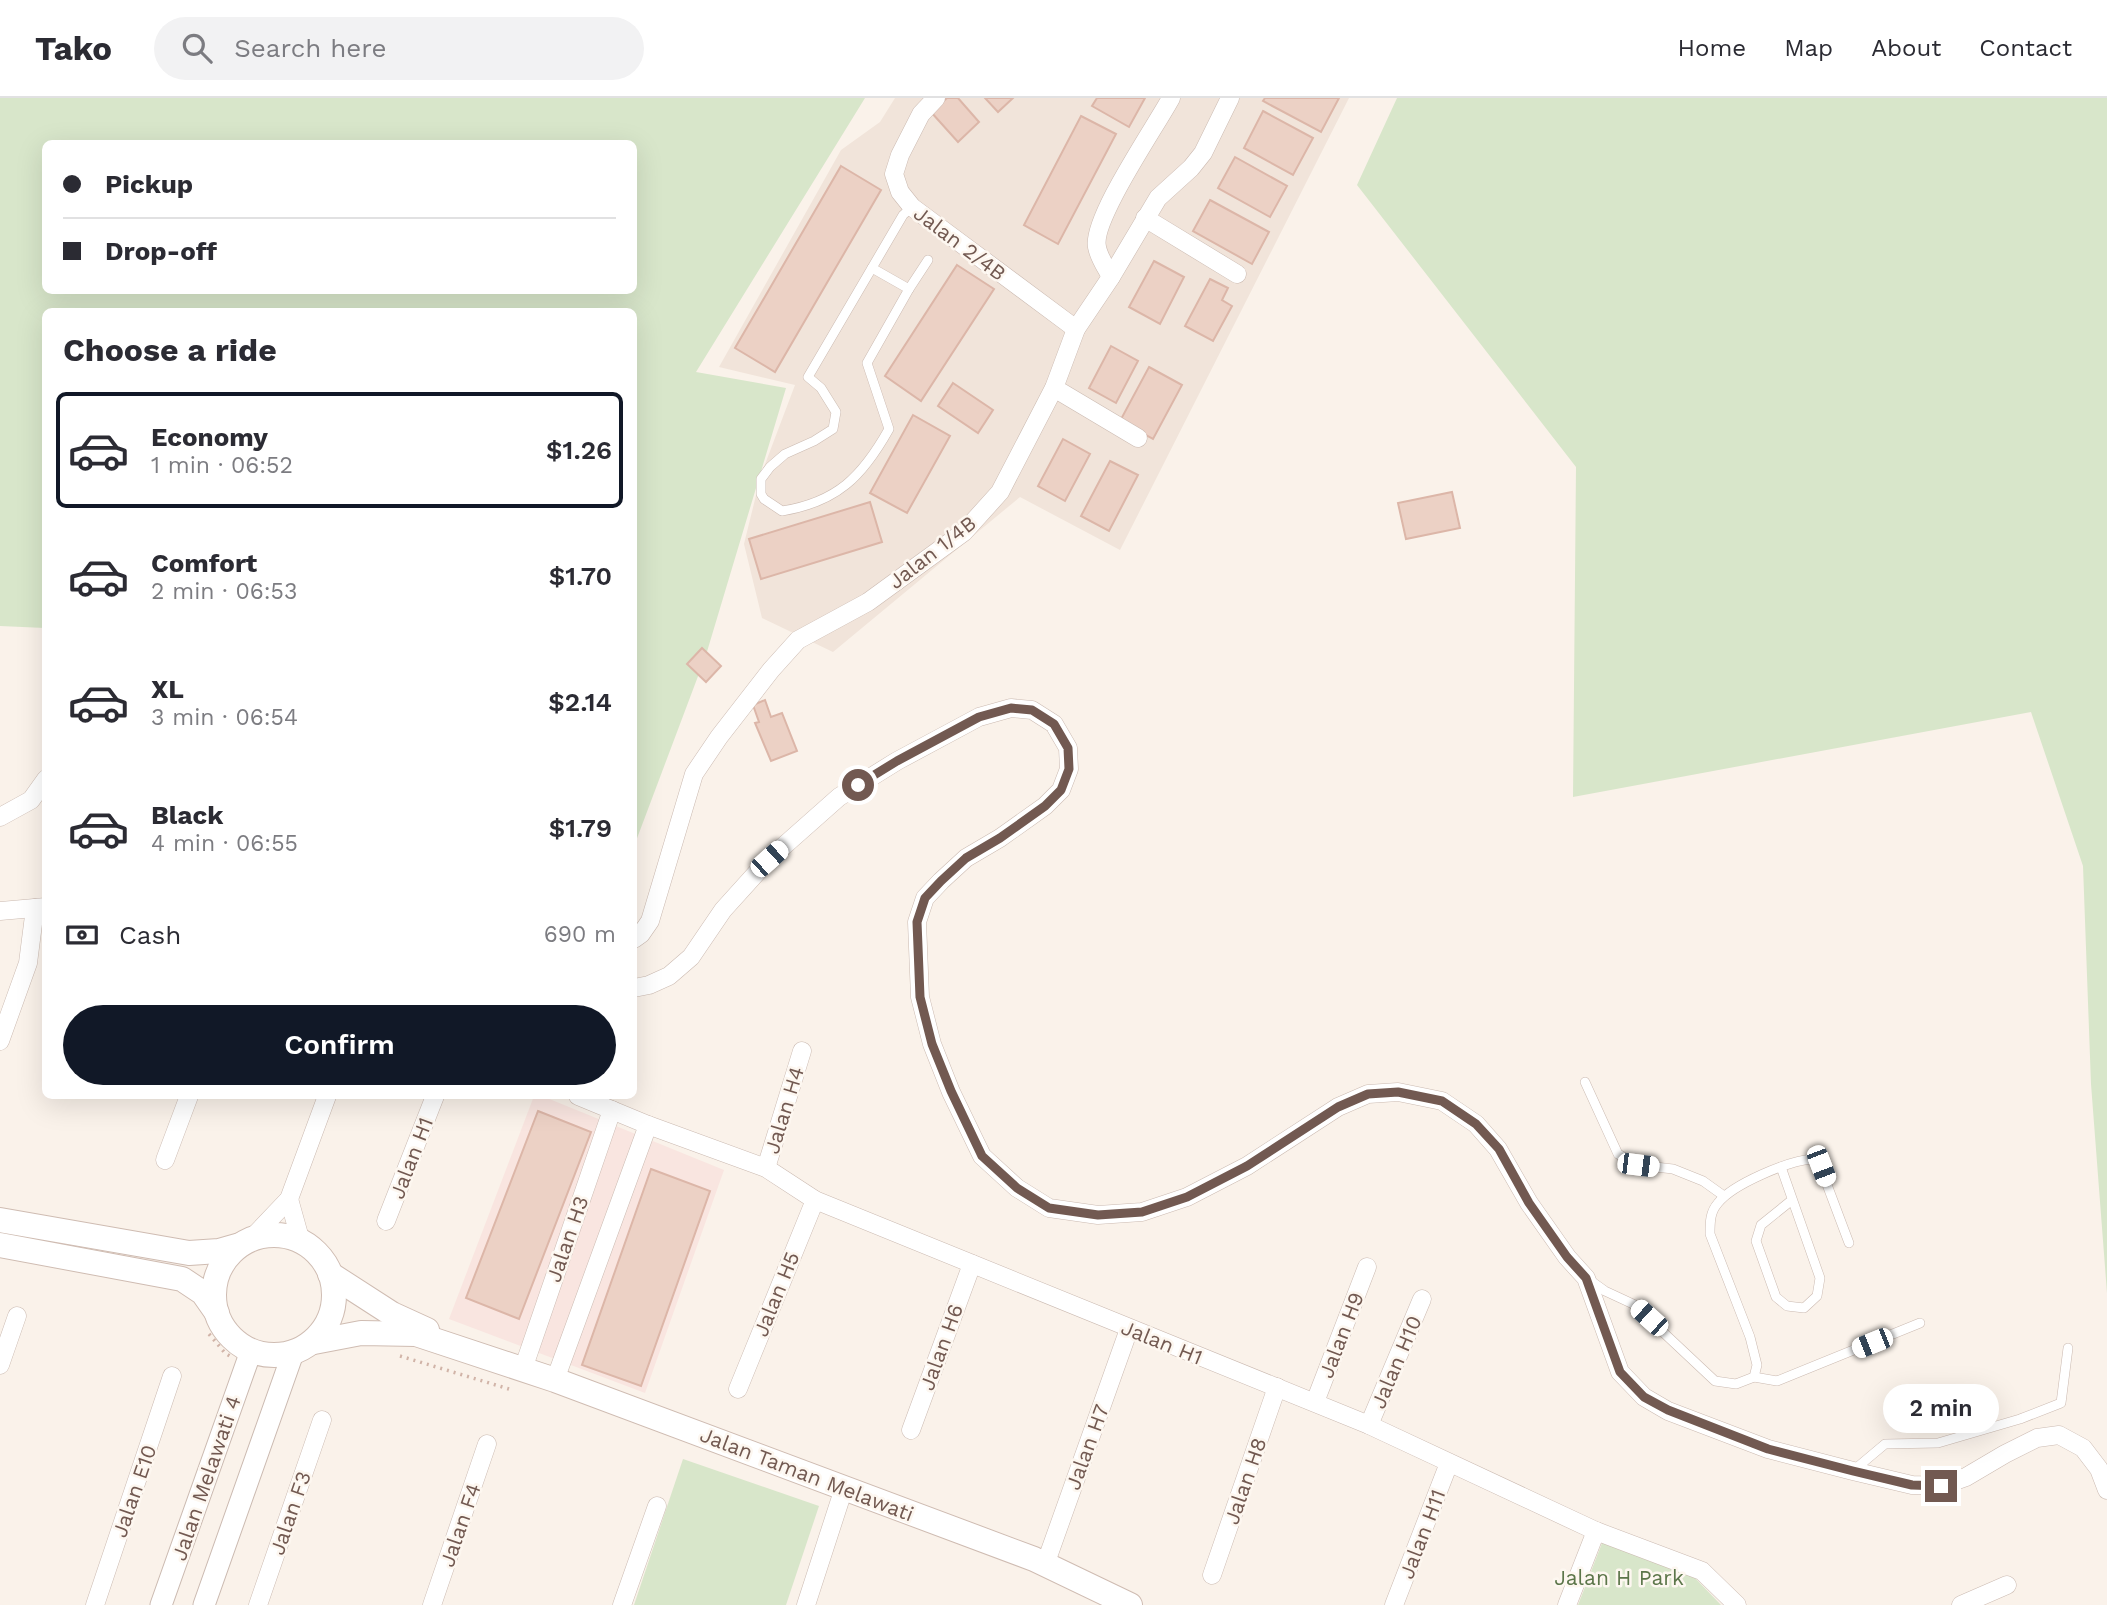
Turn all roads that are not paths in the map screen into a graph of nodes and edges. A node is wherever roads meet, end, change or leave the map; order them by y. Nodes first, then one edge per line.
1 (936, 98) edge
2 (1171, 98) edge
3 (1230, 98) edge
4 (912, 207) junction
5 (1145, 218) junction
6 (928, 260) dead end
7 (872, 268) junction
8 (1237, 274) dead end
9 (1111, 276) junction
10 (909, 289) junction
11 (1076, 329) junction
12 (1054, 388) junction
13 (1138, 438) dead end
14 (42, 785) edge
15 (0, 817) edge
16 (40, 907) edge
17 (0, 911) edge
18 (637, 937) edge
19 (637, 987) edge
20 (0, 1041) edge
21 (802, 1051) dead end
22 (1585, 1082) dead end
23 (188, 1099) edge
24 (326, 1099) edge
25 (434, 1099) edge
26 (585, 1099) edge
27 (612, 1110) junction
28 (648, 1125) junction
29 (165, 1160) dead end
30 (1781, 1167) junction
31 (766, 1168) junction
32 (1724, 1196) junction
33 (289, 1199) junction
34 (815, 1200) junction
35 (1792, 1200) junction
36 (0, 1220) edge
37 (386, 1221) dead end
38 (246, 1242) junction
39 (301, 1242) junction
40 (1849, 1243) dead end
41 (0, 1245) edge
42 (972, 1264) junction
43 (1367, 1268) dead end
44 (330, 1274) junction
45 (1586, 1278) junction
46 (1422, 1299) dead end
47 (217, 1312) junction
48 (17, 1317) dead end
49 (1920, 1324) dead end
50 (1129, 1329) junction
51 (303, 1347) junction
52 (2068, 1348) dead end
53 (251, 1351) junction
54 (478, 1353) junction
55 (0, 1365) edge
56 (172, 1376) dead end
57 (1754, 1377) junction
58 (519, 1380) junction
59 (555, 1380) junction
60 (1277, 1387) junction
61 (738, 1389) dead end
62 (1315, 1402) junction
63 (322, 1420) dead end
64 (1369, 1424) junction
65 (911, 1430) dead end
66 (488, 1444) dead end
67 (1449, 1463) junction
68 (1853, 1471) junction
69 (845, 1488) junction
70 (2107, 1490) edge
71 (657, 1506) dead end
72 (1596, 1531) junction
73 (1045, 1565) junction
74 (1212, 1575) dead end
75 (2007, 1585) dead end
76 (95, 1605) edge
77 (161, 1605) edge
78 (204, 1605) edge
79 (258, 1605) edge
80 (432, 1605) edge
81 (622, 1605) edge
82 (806, 1605) edge
83 (1130, 1605) edge
84 (1394, 1605) edge
85 (1567, 1605) edge
86 (1737, 1605) edge
87 (1961, 1605) edge

1 - 4 street, Jalan 2/4B
2 - 9 street
3 - 5 street, Jalan 1/4B
4 - 7 lane
4 - 11 street, Jalan 2/4B
5 - 8 street
5 - 9 street, Jalan 1/4B
6 - 10 lane
7 - 10 lane
7 - 10 lane
9 - 11 street, Jalan 1/4B
11 - 12 street, Jalan 1/4B
12 - 13 street
12 - 18 street, Jalan 1/4B
14 - 15 street
16 - 17 street
16 - 20 street
19 - 45 street
21 - 31 street, Jalan H4
22 - 32 lane
23 - 29 street
24 - 33 street
25 - 37 street, Jalan H1
26 - 27 street, Jalan H1
27 - 28 street, Jalan H1
27 - 58 street, Jalan H3
28 - 31 street, Jalan H1
28 - 59 street, Jalan H3
30 - 32 lane
30 - 35 lane
30 - 40 lane
31 - 34 street, Jalan H1
32 - 57 lane
33 - 38 street
33 - 39 street
34 - 42 street, Jalan H1
34 - 61 street, Jalan H5
35 - 35 lane
36 - 38 main road
38 - 39 main road
38 - 47 main road
39 - 44 main road
41 - 47 main road
42 - 50 street, Jalan H1
42 - 65 street, Jalan H6
43 - 62 street, Jalan H9
44 - 51 main road
44 - 54 main road, Jalan Taman Melawati
45 - 57 lane
45 - 68 street
46 - 64 street, Jalan H10
47 - 53 main road
48 - 55 street
49 - 57 lane
50 - 60 street, Jalan H1
50 - 73 street, Jalan H7
51 - 53 main road
51 - 54 main road, Jalan Taman Melawati
51 - 78 street, Jalan Melawati 4
52 - 68 lane
53 - 77 street, Jalan Melawati 4
54 - 58 main road, Jalan Taman Melawati
56 - 76 street, Jalan E10
58 - 59 main road, Jalan Taman Melawati
59 - 69 main road, Jalan Taman Melawati
60 - 62 street, Jalan H1
60 - 74 street, Jalan H8
62 - 64 street, Jalan H1
63 - 79 street, Jalan F3
64 - 67 street, Jalan H1
66 - 80 street, Jalan F4
67 - 72 street, Jalan H1
67 - 84 street, Jalan H11
68 - 70 street
69 - 73 main road, Jalan Taman Melawati
69 - 82 street
71 - 81 street
72 - 85 street
72 - 86 street, Jalan H1
73 - 83 main road, Jalan Taman Melawati
75 - 87 street

